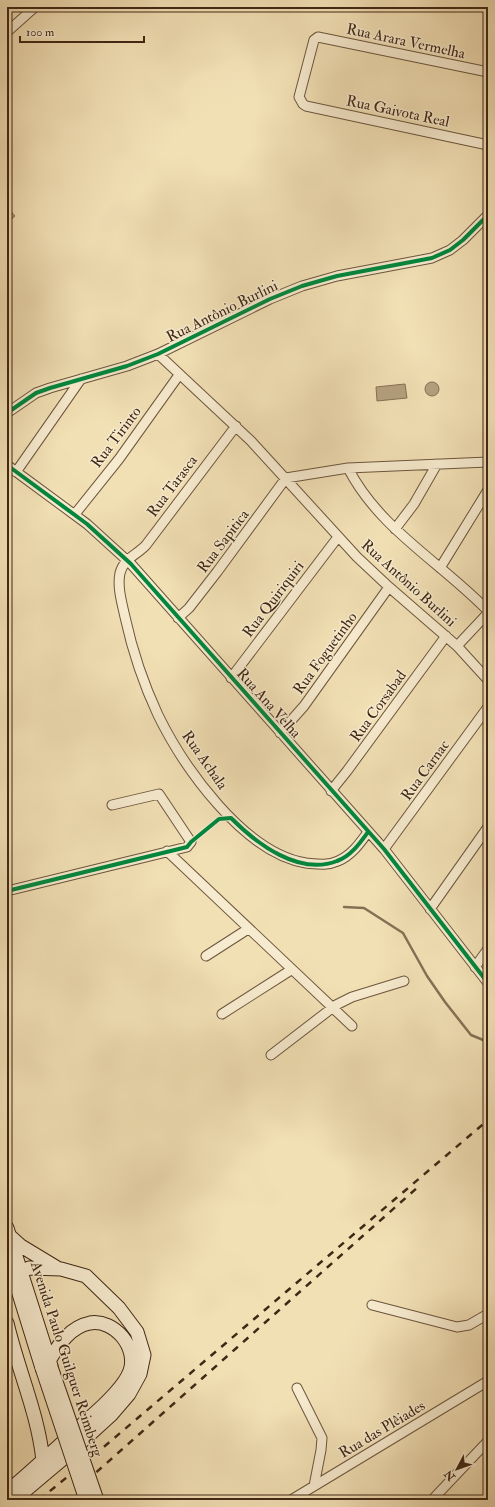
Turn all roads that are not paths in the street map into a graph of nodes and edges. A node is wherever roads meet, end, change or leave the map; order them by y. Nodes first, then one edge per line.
1 (35, 7) edge
2 (7, 32) edge
3 (488, 72) edge
4 (303, 104) joint
5 (488, 145) edge
6 (488, 215) edge
7 (158, 354) junction
8 (179, 375) junction
9 (81, 379) junction
10 (7, 413) edge
11 (236, 426) junction
12 (488, 462) edge
13 (437, 464) junction
14 (7, 465) edge
15 (348, 468) junction
16 (16, 472) junction
17 (286, 478) junction
18 (488, 490) edge
19 (75, 514) junction
20 (395, 529) junction
21 (338, 537) junction
22 (126, 560) junction
23 (440, 568) junction
24 (389, 588) junction
25 (488, 612) edge
26 (178, 618) junction
27 (446, 636) junction
28 (457, 646) junction
29 (231, 678) junction
30 (488, 680) edge
31 (488, 707) edge
32 (280, 733) junction
33 (331, 791) junction
34 (112, 805) dead end
35 (488, 827) edge
36 (368, 832) junction
37 (384, 849) junction
38 (167, 851) junction
39 (7, 891) edge
40 (430, 908) junction
41 (248, 929) junction
42 (488, 948) edge
43 (206, 956) dead end
44 (475, 967) junction
45 (291, 970) junction
46 (404, 981) dead end
47 (488, 983) edge
48 (332, 1008) junction
49 (222, 1014) dead end
50 (352, 1026) dead end
51 (271, 1055) dead end
52 (9, 1232) edge
53 (8, 1258) edge
54 (61, 1270) junction
55 (12, 1276) edge
56 (372, 1305) dead end
57 (488, 1314) edge
58 (7, 1323) edge
59 (47, 1366) junction
60 (488, 1382) edge
61 (297, 1388) dead end
62 (488, 1441) edge
63 (43, 1461) junction
64 (314, 1486) junction
65 (7, 1492) edge
66 (14, 1500) edge
67 (86, 1500) edge
68 (97, 1500) edge
69 (291, 1500) edge
70 (432, 1500) edge

1 - 2 street
3 - 4 street, Rua Arara Vermelha
4 - 5 street, Rua Gaivota Real
6 - 7 street, Rua Antônio Burlini
7 - 8 street, Rua Antônio Burlini
7 - 9 street, Rua Antônio Burlini
8 - 11 street, Rua Antônio Burlini
8 - 19 street, Rua Tirinto
9 - 10 street, Rua Antônio Burlini
9 - 16 street
11 - 17 street, Rua Antônio Burlini
11 - 22 street, Rua Tarasca
12 - 13 street
13 - 15 street
13 - 20 street
14 - 16 street, Rua Ana Velha
15 - 17 street
15 - 20 street
16 - 19 street, Rua Ana Velha
17 - 21 street, Rua Antônio Burlini
17 - 26 street, Rua Sapitica
18 - 23 street
19 - 22 street, Rua Ana Velha
20 - 23 street
21 - 24 street, Rua Antônio Burlini
21 - 29 street, Rua Quiriquiri
22 - 26 street, Rua Ana Velha
22 - 36 street, Rua Achala
23 - 25 street
24 - 27 street, Rua Antônio Burlini
24 - 32 street, Rua Foguetinho
25 - 28 street
26 - 29 street, Rua Ana Velha
27 - 28 street, Rua Antônio Burlini
27 - 33 street, Rua Corsabad
28 - 30 street, Rua Antônio Burlini
29 - 32 street, Rua Ana Velha
31 - 37 street, Rua Carnac
32 - 33 street, Rua Ana Velha
33 - 36 street, Rua Ana Velha
34 - 38 street
35 - 40 street
36 - 37 street, Rua Ana Velha
37 - 40 street, Rua Ana Velha
38 - 39 street
38 - 41 street
40 - 44 street, Rua Ana Velha
41 - 43 street
41 - 45 street
42 - 44 street
44 - 47 street, Rua Ana Velha
45 - 48 street
45 - 49 street
46 - 48 street
48 - 50 street
48 - 51 street
52 - 54 street
52 - 55 street, Avenida Paulo Guilguer Reimberg
53 - 55 street, Avenida Paulo Guilguer Reimberg
54 - 55 street
54 - 66 street
55 - 59 street, Avenida Paulo Guilguer Reimberg
56 - 57 street
58 - 63 street
59 - 63 street
59 - 67 street, Avenida Paulo Guilguer Reimberg, bridge
59 - 68 street, Avenida Paulo Guilguer Reimberg, bridge
60 - 64 street, Rua das Plêiades
61 - 64 street
62 - 70 street
63 - 65 street
64 - 69 street, Rua das Plêiades

